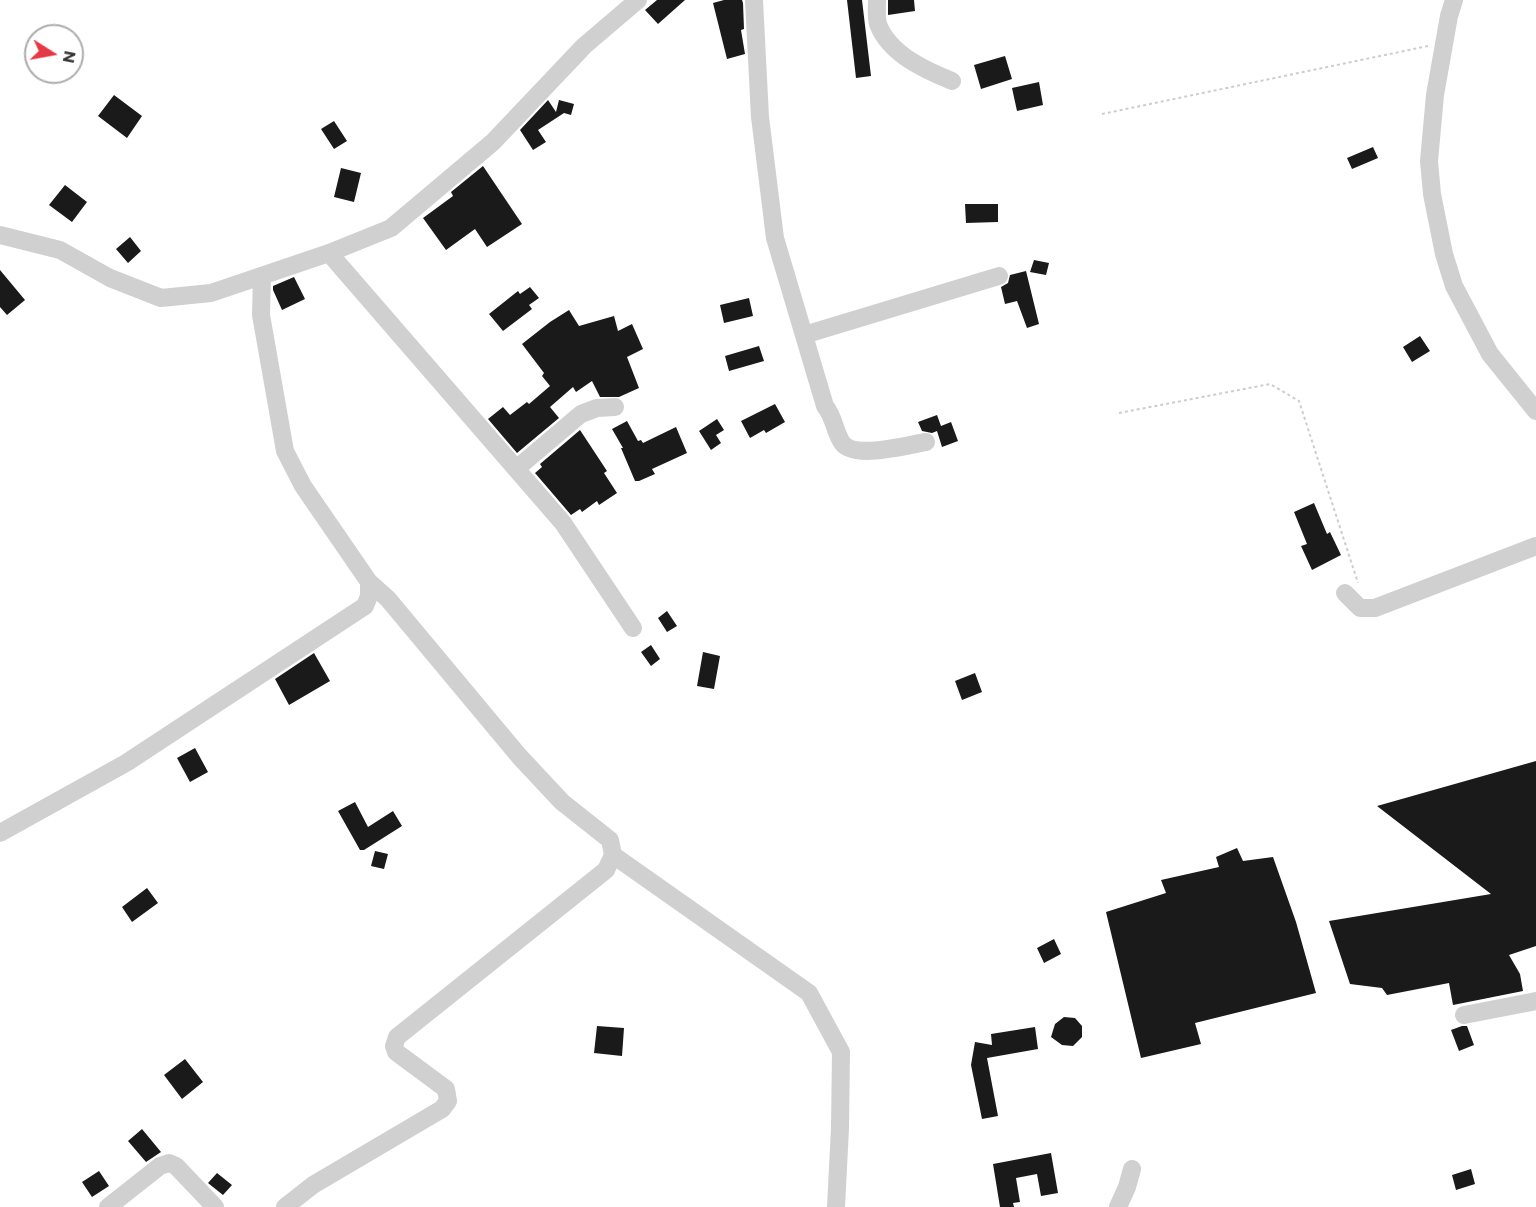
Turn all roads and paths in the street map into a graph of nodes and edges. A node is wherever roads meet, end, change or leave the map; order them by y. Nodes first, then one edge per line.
1 (638, 0) edge
2 (754, 0) edge
3 (877, 0) edge
4 (1454, 0) edge
5 (1444, 43) junction
6 (952, 81) dead end
7 (1102, 114) dead end
8 (0, 235) edge
9 (329, 253) junction
10 (262, 276) junction
11 (999, 276) dead end
12 (804, 335) junction
13 (615, 407) dead end
14 (1536, 411) edge
15 (1119, 412) dead end
16 (926, 442) dead end
17 (516, 469) junction
18 (1536, 546) edge
19 (369, 582) junction
20 (1345, 593) dead end
21 (1366, 608) junction
22 (633, 628) dead end
23 (0, 833) edge
24 (613, 855) junction
25 (1536, 1001) edge
26 (1464, 1015) dead end
27 (1132, 1169) dead end
28 (108, 1207) edge
29 (215, 1207) edge
30 (285, 1207) edge
31 (836, 1207) edge
32 (1118, 1207) edge

1 - 9 street
2 - 12 street
3 - 6 street
4 - 5 street
5 - 7 path
5 - 14 street
8 - 10 street
9 - 10 street
9 - 17 street
10 - 19 street
11 - 12 street
12 - 16 street
13 - 17 street
15 - 21 path
17 - 22 street
18 - 21 street
19 - 23 street
19 - 24 street
20 - 21 street
24 - 30 street
24 - 31 street
25 - 26 street
27 - 32 street
28 - 29 street

